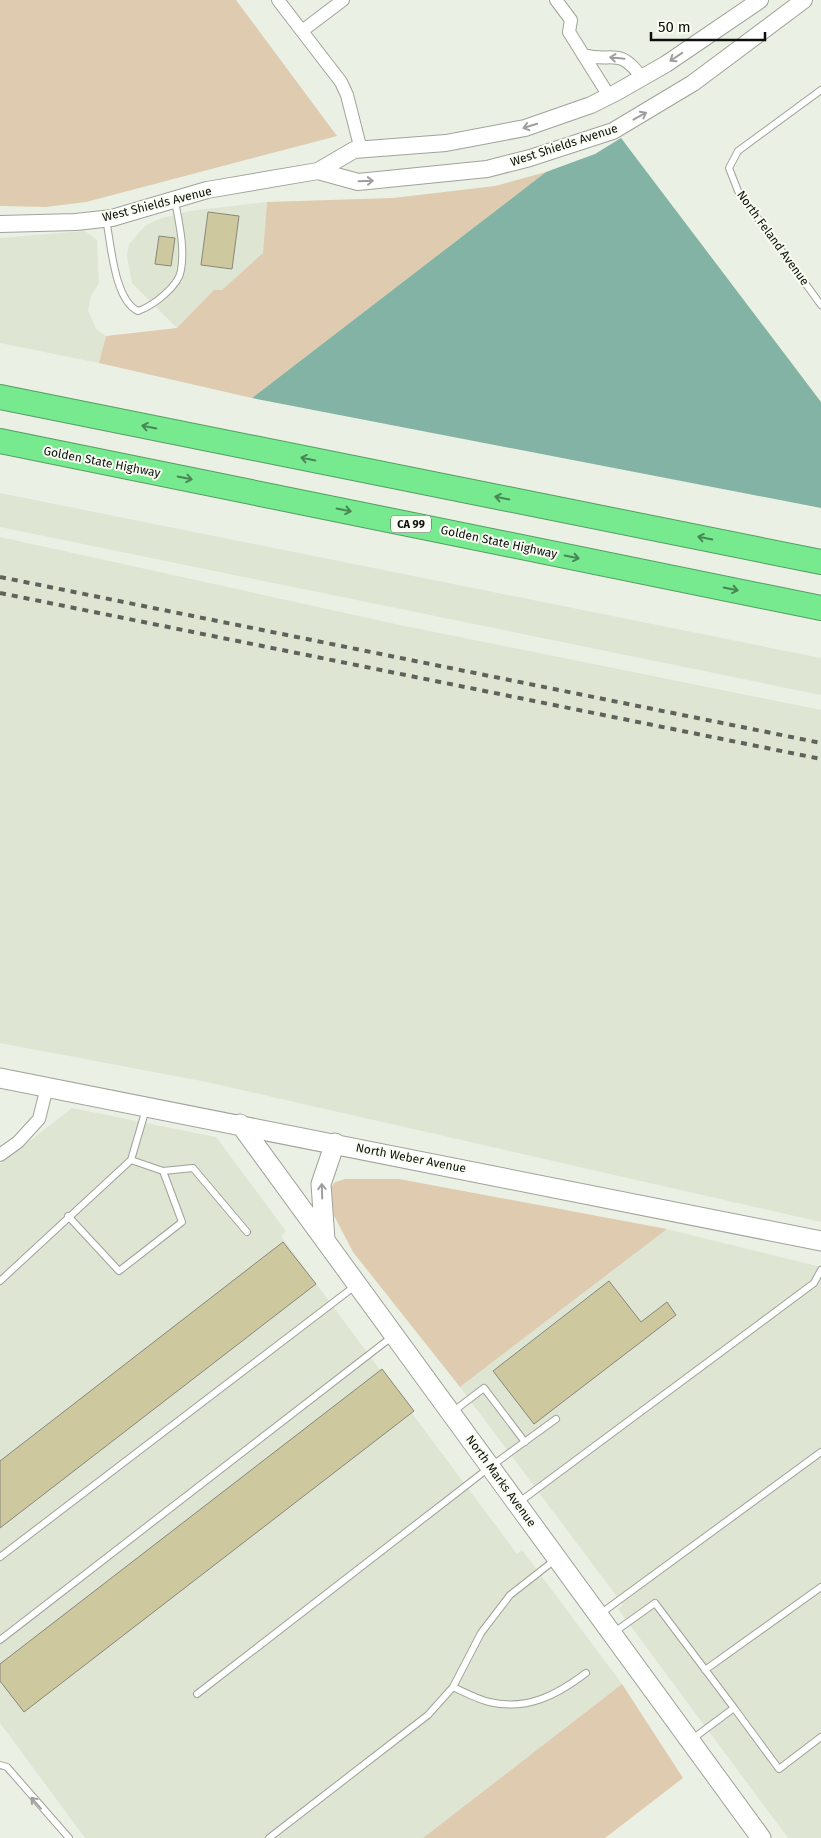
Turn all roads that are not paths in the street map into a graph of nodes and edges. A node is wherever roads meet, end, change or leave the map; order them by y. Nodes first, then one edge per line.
1 (278, 0) edge
2 (343, 0) edge
3 (556, 0) edge
4 (760, 0) edge
5 (804, 0) edge
6 (302, 31) junction
7 (583, 55) junction
8 (642, 78) junction
9 (821, 90) edge
10 (610, 96) junction
11 (361, 150) junction
12 (318, 171) junction
13 (175, 199) junction
14 (106, 218) junction
15 (0, 224) edge
16 (821, 305) edge
17 (0, 397) edge
18 (0, 441) edge
19 (821, 562) edge
20 (821, 608) edge
21 (0, 1078) edge
22 (47, 1087) junction
23 (146, 1108) junction
24 (240, 1124) junction
25 (335, 1143) junction
26 (0, 1155) edge
27 (131, 1160) junction
28 (163, 1171) junction
29 (68, 1216) junction
30 (247, 1232) dead end
31 (325, 1240) junction
32 (821, 1241) edge
33 (821, 1270) edge
34 (0, 1281) edge
35 (357, 1284) junction
36 (394, 1335) junction
37 (451, 1413) junction
38 (556, 1419) dead end
39 (525, 1442) junction
40 (821, 1452) edge
41 (490, 1467) junction
42 (517, 1504) junction
43 (0, 1557) edge
44 (557, 1558) junction
45 (821, 1587) edge
46 (598, 1615) junction
47 (612, 1634) junction
48 (0, 1640) edge
49 (706, 1670) junction
50 (586, 1673) dead end
51 (453, 1687) junction
52 (198, 1694) dead end
53 (734, 1708) junction
54 (821, 1737) edge
55 (690, 1741) junction
56 (0, 1766) edge
57 (69, 1838) edge
58 (269, 1838) edge
59 (761, 1838) edge

1 - 6 street
2 - 6 street
3 - 7 street
4 -> 8 street, West Shields Avenue
12 -> 5 street, West Shields Avenue
6 - 11 street
8 -> 7 street
7 - 10 street
8 - 10 street, West Shields Avenue
9 - 16 lane, North Feland Avenue
10 -> 11 street, West Shields Avenue
11 - 12 street, West Shields Avenue
12 - 13 street, West Shields Avenue
13 - 14 street, West Shields Avenue
13 - 14 lane
14 - 15 street, West Shields Avenue
19 -> 17 highway
18 -> 20 highway, Golden State Highway / CA 99
21 - 22 main road, North Weber Avenue
22 - 23 main road, North Weber Avenue
22 - 26 street
23 - 24 main road, North Weber Avenue
23 - 27 lane
24 - 25 main road, North Weber Avenue
24 - 31 main road, North Marks Avenue
31 -> 25 main road
25 - 32 main road, North Weber Avenue
27 - 28 lane
27 - 29 lane
28 - 29 lane
28 - 30 lane
29 - 34 lane
31 - 35 main road, North Marks Avenue
33 - 42 lane
35 - 36 main road, North Marks Avenue
35 - 43 lane
36 - 37 main road, North Marks Avenue
36 - 48 lane
37 - 39 lane
37 - 41 main road, North Marks Avenue
38 - 39 lane
39 - 41 lane
40 - 46 lane
41 - 42 main road, North Marks Avenue
41 - 52 lane
42 - 44 main road, North Marks Avenue
44 - 46 main road, North Marks Avenue
44 - 51 lane
45 - 49 lane
46 - 47 main road, North Marks Avenue
47 - 49 lane
47 - 55 main road, North Marks Avenue
49 - 53 lane
50 - 51 lane
51 - 58 lane
53 - 54 lane
53 - 55 lane
55 - 59 main road, North Marks Avenue
57 -> 56 lane

